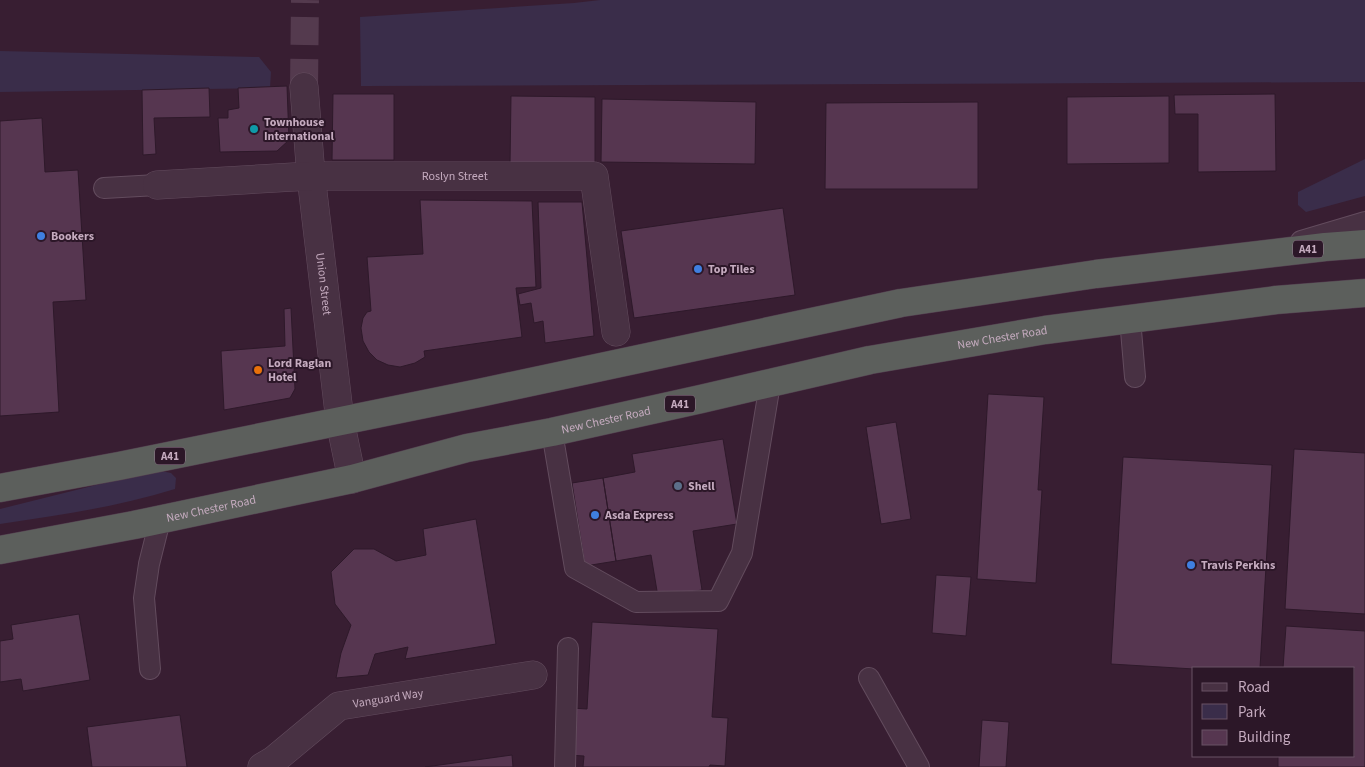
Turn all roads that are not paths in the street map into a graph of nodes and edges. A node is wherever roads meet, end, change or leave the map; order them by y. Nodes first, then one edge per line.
1 (304, 87) tunnel mouth
2 (311, 176) junction
3 (157, 185) joint
4 (104, 188) dead end
5 (1365, 222) edge
6 (1365, 244) edge
7 (1252, 256) junction
8 (1365, 293) edge
9 (1130, 319) junction
10 (616, 332) dead end
11 (1135, 377) dead end
12 (770, 384) junction
13 (340, 421) junction
14 (552, 432) junction
15 (352, 479) junction
16 (0, 488) edge
17 (160, 520) junction
18 (0, 550) edge
19 (568, 648) dead end
20 (150, 669) dead end
21 (533, 675) dead end
22 (869, 678) dead end
23 (262, 767) edge
24 (565, 767) edge
25 (919, 767) edge

1 - 2 street, Union Street
2 - 3 street, Roslyn Street
2 - 10 street, Roslyn Street
2 - 13 street, Union Street
3 - 4 lane
5 - 7 lane
6 - 7 highway, A41
7 - 13 highway, A41
8 - 9 highway, New Chester Road / A41
9 - 11 lane
9 - 12 highway, New Chester Road / A41
12 - 14 highway, New Chester Road / A41
12 - 14 lane
13 - 15 street, Union Street
13 - 16 highway, A41
14 - 15 highway, New Chester Road / A41
15 - 17 highway, New Chester Road / A41
17 - 18 highway, New Chester Road / A41
17 - 20 lane
19 - 24 lane
21 - 23 street, Vanguard Way
22 - 25 lane

